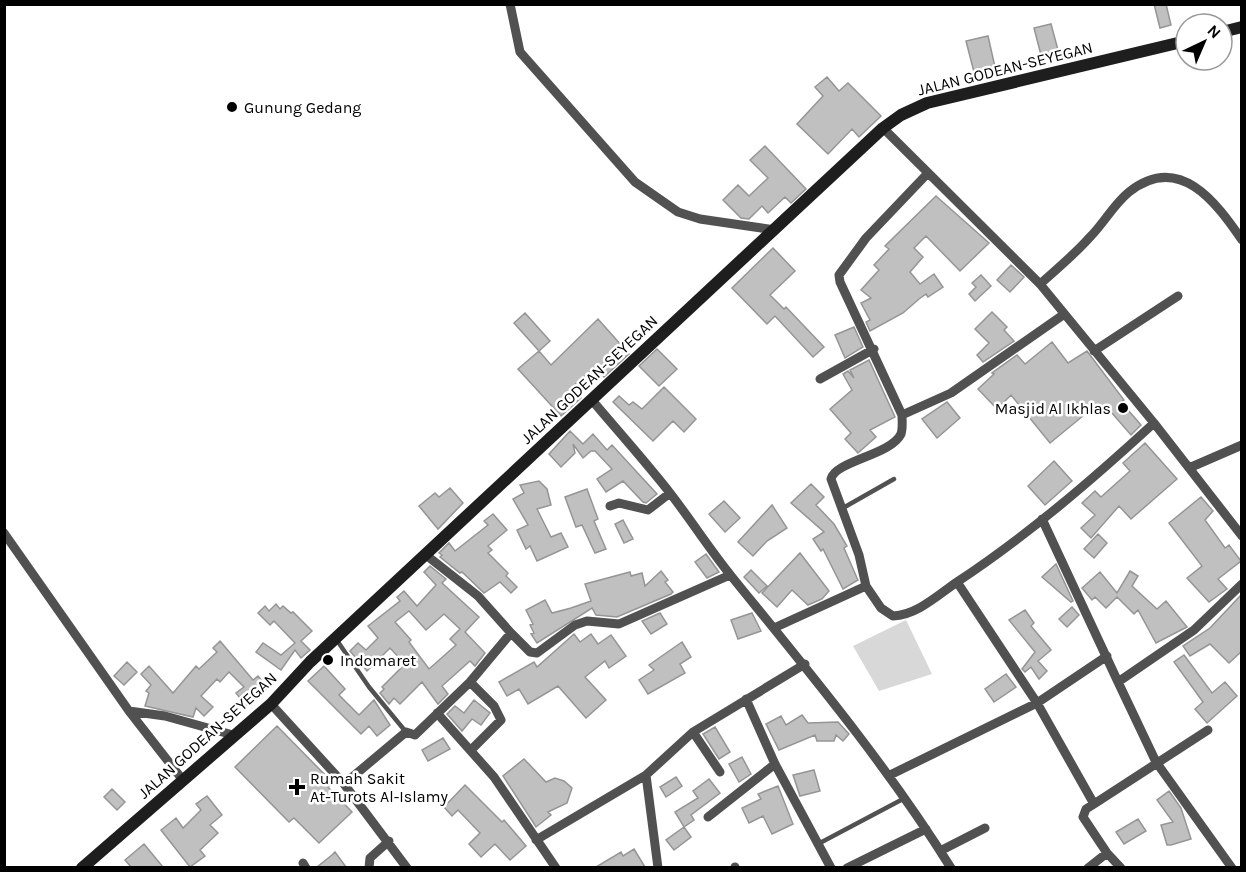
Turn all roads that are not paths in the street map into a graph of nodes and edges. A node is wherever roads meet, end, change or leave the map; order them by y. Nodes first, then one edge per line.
1 (510, 4) edge
2 (1174, 44) edge
3 (883, 128) junction
4 (927, 174) junction
5 (775, 230) junction
6 (1242, 240) edge
7 (1040, 284) junction
8 (1178, 296) dead end
9 (1064, 315) junction
10 (874, 349) junction
11 (1094, 351) junction
12 (820, 379) dead end
13 (591, 399) junction
14 (902, 415) junction
15 (1154, 423) junction
16 (1242, 445) edge
17 (1189, 468) junction
18 (894, 479) dead end
19 (670, 493) junction
20 (610, 506) dead end
21 (843, 508) junction
22 (1042, 519) junction
23 (4, 532) edge
24 (1242, 536) edge
25 (426, 555) junction
26 (730, 575) junction
27 (957, 582) junction
28 (1242, 584) edge
29 (866, 586) junction
30 (774, 628) junction
31 (511, 633) junction
32 (336, 639) junction
33 (1107, 656) junction
34 (805, 664) junction
35 (470, 682) junction
36 (1119, 682) junction
37 (746, 699) junction
38 (1037, 703) junction
39 (271, 704) junction
40 (129, 711) junction
41 (437, 713) junction
42 (1208, 730) dead end
43 (406, 732) junction
44 (693, 732) junction
45 (233, 735) junction
46 (471, 750) junction
47 (1156, 762) junction
48 (775, 764) junction
49 (720, 772) dead end
50 (890, 775) junction
51 (646, 776) junction
52 (182, 779) junction
53 (344, 784) junction
54 (903, 799) junction
55 (1094, 804) junction
56 (708, 817) dead end
57 (985, 828) dead end
58 (926, 829) junction
59 (537, 840) junction
60 (389, 841) junction
61 (818, 844) junction
62 (940, 850) junction
63 (1107, 853) junction
64 (82, 867) edge
65 (369, 867) edge
66 (408, 867) edge
67 (556, 867) edge
68 (658, 867) edge
69 (831, 867) edge
70 (846, 867) edge
71 (951, 867) edge
72 (1088, 867) edge
73 (1121, 867) edge
74 (1232, 867) edge

1 - 5 street
2 - 3 main road, JALAN GODEAN-SEYEGAN
3 - 4 street
3 - 5 main road, JALAN GODEAN-SEYEGAN
4 - 7 street
4 - 10 street
5 - 13 main road, JALAN GODEAN-SEYEGAN
6 - 7 street
7 - 9 street
8 - 11 street
9 - 11 street
9 - 14 street
10 - 12 street
10 - 14 street
11 - 15 street
13 - 19 street
13 - 25 main road, JALAN GODEAN-SEYEGAN
14 - 21 street
15 - 17 street
15 - 22 street
16 - 17 street
17 - 24 street
18 - 21 lane
19 - 20 street
19 - 26 street
21 - 29 street
22 - 27 street
22 - 33 street
23 - 40 street
25 - 31 street
25 - 32 main road, JALAN GODEAN-SEYEGAN
26 - 30 street
26 - 31 street
27 - 29 street
27 - 38 street
28 - 36 street
29 - 30 street
30 - 34 street
31 - 35 street
32 - 39 main road, JALAN GODEAN-SEYEGAN
32 - 43 lane
33 - 36 street
33 - 38 street
34 - 37 street
34 - 50 street
35 - 41 street
35 - 46 street
36 - 47 street
37 - 44 street
37 - 48 street
38 - 50 street
38 - 55 street
39 - 45 main road, JALAN GODEAN-SEYEGAN
39 - 53 street
40 - 45 street
40 - 52 street
41 - 43 street
41 - 46 street
42 - 47 street
43 - 53 street
44 - 49 street
44 - 51 street
45 - 52 main road, JALAN GODEAN-SEYEGAN
46 - 59 street
47 - 55 street
47 - 74 street
48 - 56 street
48 - 61 street
50 - 54 street
51 - 59 street
51 - 68 street
52 - 64 main road, JALAN GODEAN-SEYEGAN
53 - 60 street
54 - 58 street
54 - 61 lane
55 - 63 street
57 - 62 street
58 - 62 street
58 - 70 street
59 - 67 street
60 - 65 street
60 - 66 street
61 - 69 street
62 - 71 street
63 - 72 street
63 - 73 street

